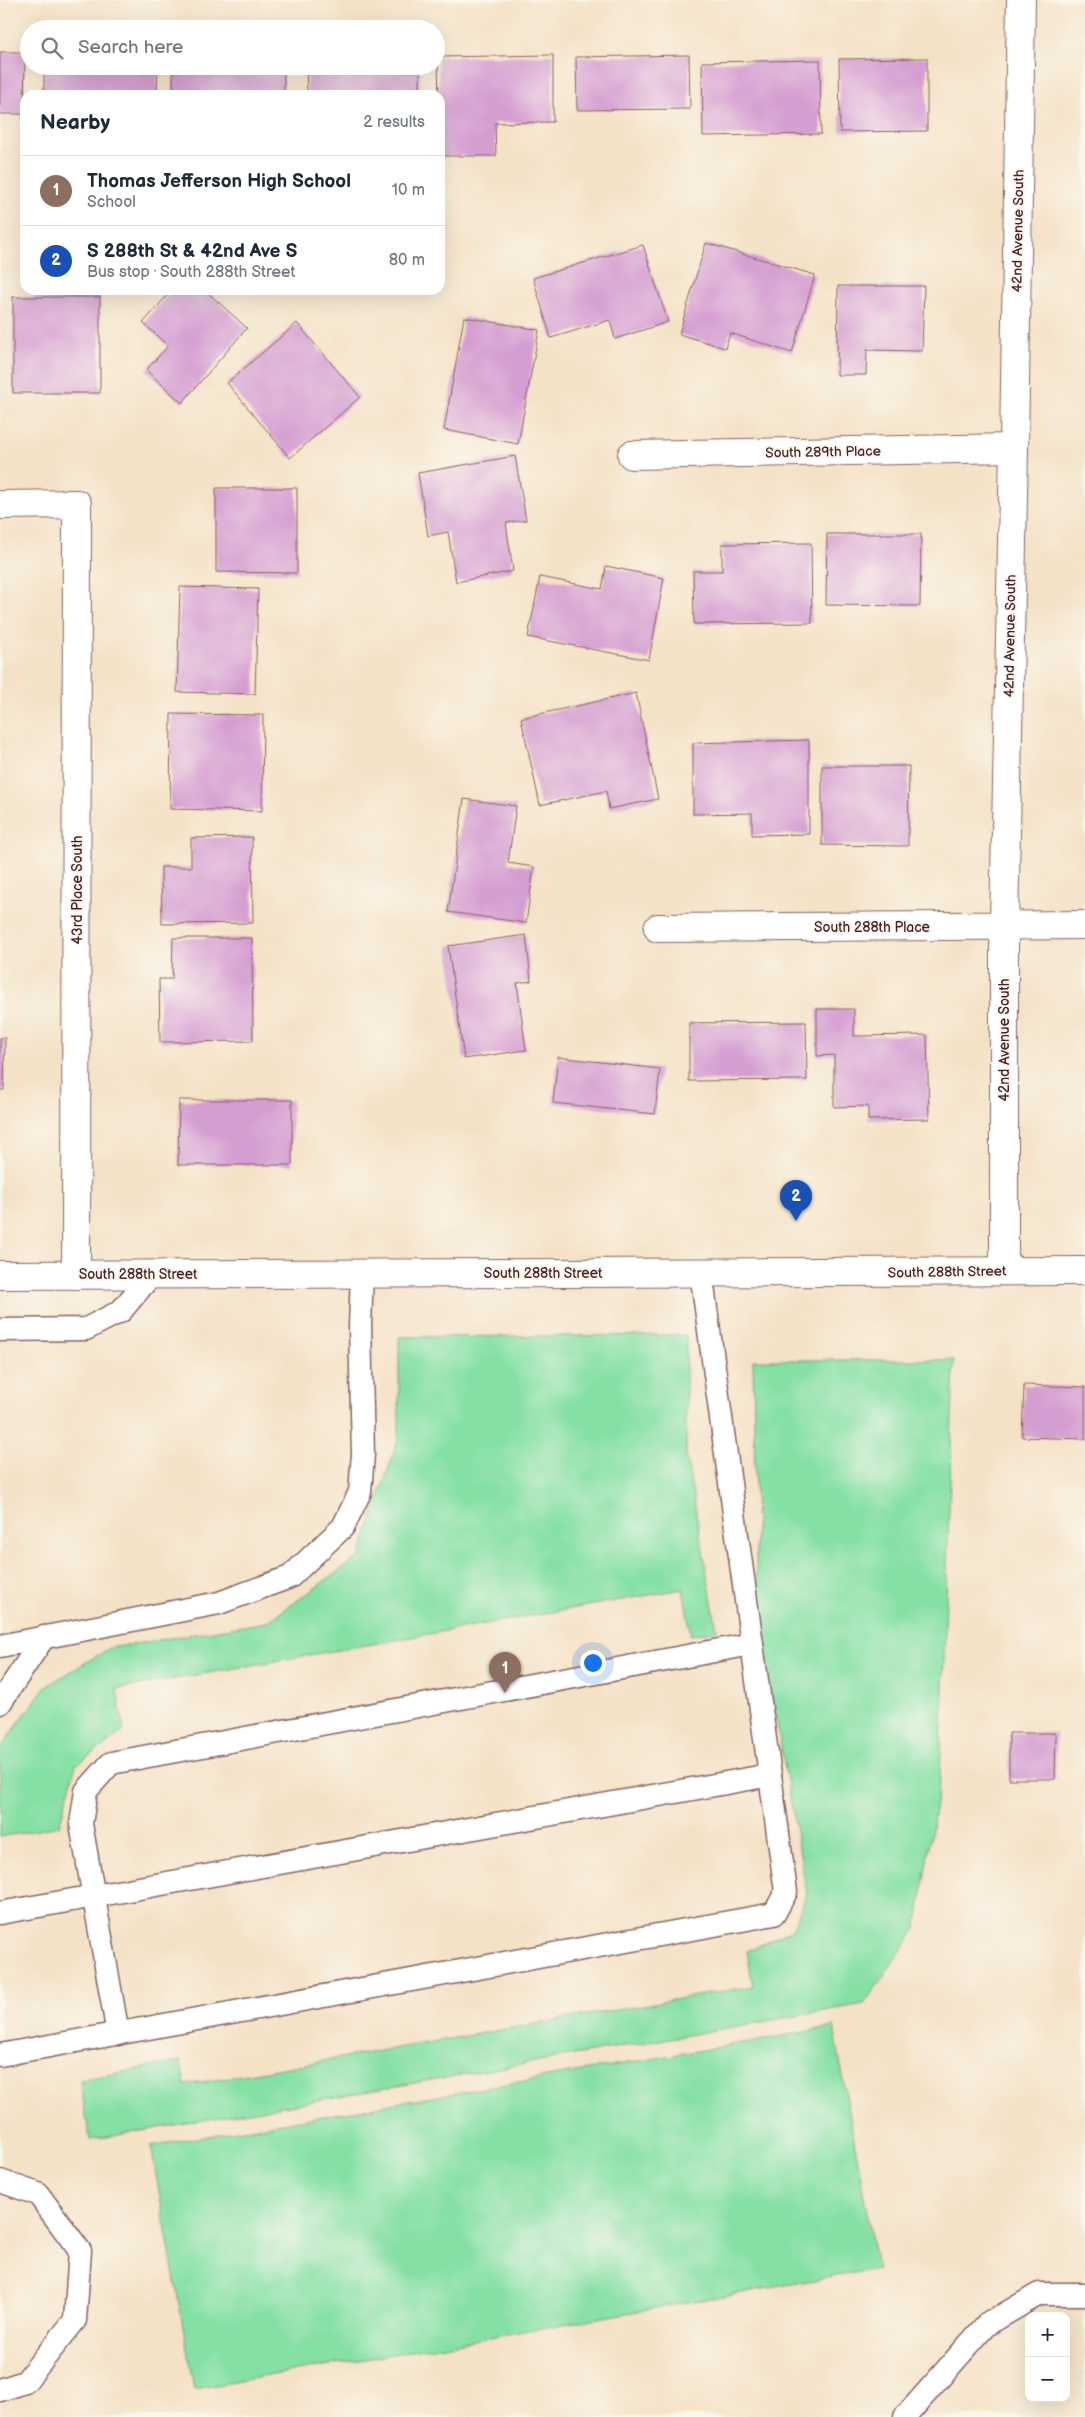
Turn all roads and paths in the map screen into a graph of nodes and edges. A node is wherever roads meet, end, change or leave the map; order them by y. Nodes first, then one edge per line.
1 (1021, 0) edge
2 (1014, 448) junction
3 (632, 455) dead end
4 (0, 505) edge
5 (1085, 925) edge
6 (1004, 926) junction
7 (658, 928) dead end
8 (1004, 1271) junction
9 (1085, 1271) edge
10 (701, 1272) junction
11 (362, 1273) junction
12 (0, 1275) edge
13 (76, 1275) junction
14 (151, 1275) junction
15 (0, 1330) edge
16 (44, 1637) junction
17 (752, 1644) junction
18 (0, 1646) edge
19 (0, 1703) edge
20 (770, 1774) junction
21 (95, 1896) junction
22 (0, 1913) edge
23 (118, 2034) junction
24 (0, 2055) edge
25 (0, 2181) edge
26 (1085, 2294) edge
27 (0, 2390) edge
28 (905, 2417) edge

1 - 2 street, 42nd Avenue South
2 - 3 street, South 289th Place
2 - 6 street, 42nd Avenue South
4 - 13 street, 43rd Place South
5 - 6 street, South 288th Place
6 - 7 street, South 288th Place
6 - 8 street, 42nd Avenue South
8 - 9 street, South 288th Street
8 - 10 street, South 288th Street
10 - 11 street, South 288th Street
10 - 17 lane
11 - 14 street, South 288th Street
11 - 16 lane
12 - 13 street, South 288th Street
13 - 14 street, South 288th Street
14 - 15 lane
16 - 18 lane
16 - 19 lane
17 - 20 lane
17 - 21 lane
20 - 21 lane
20 - 23 lane
21 - 22 lane
21 - 23 lane
23 - 24 lane
25 - 27 lane
26 - 28 lane

